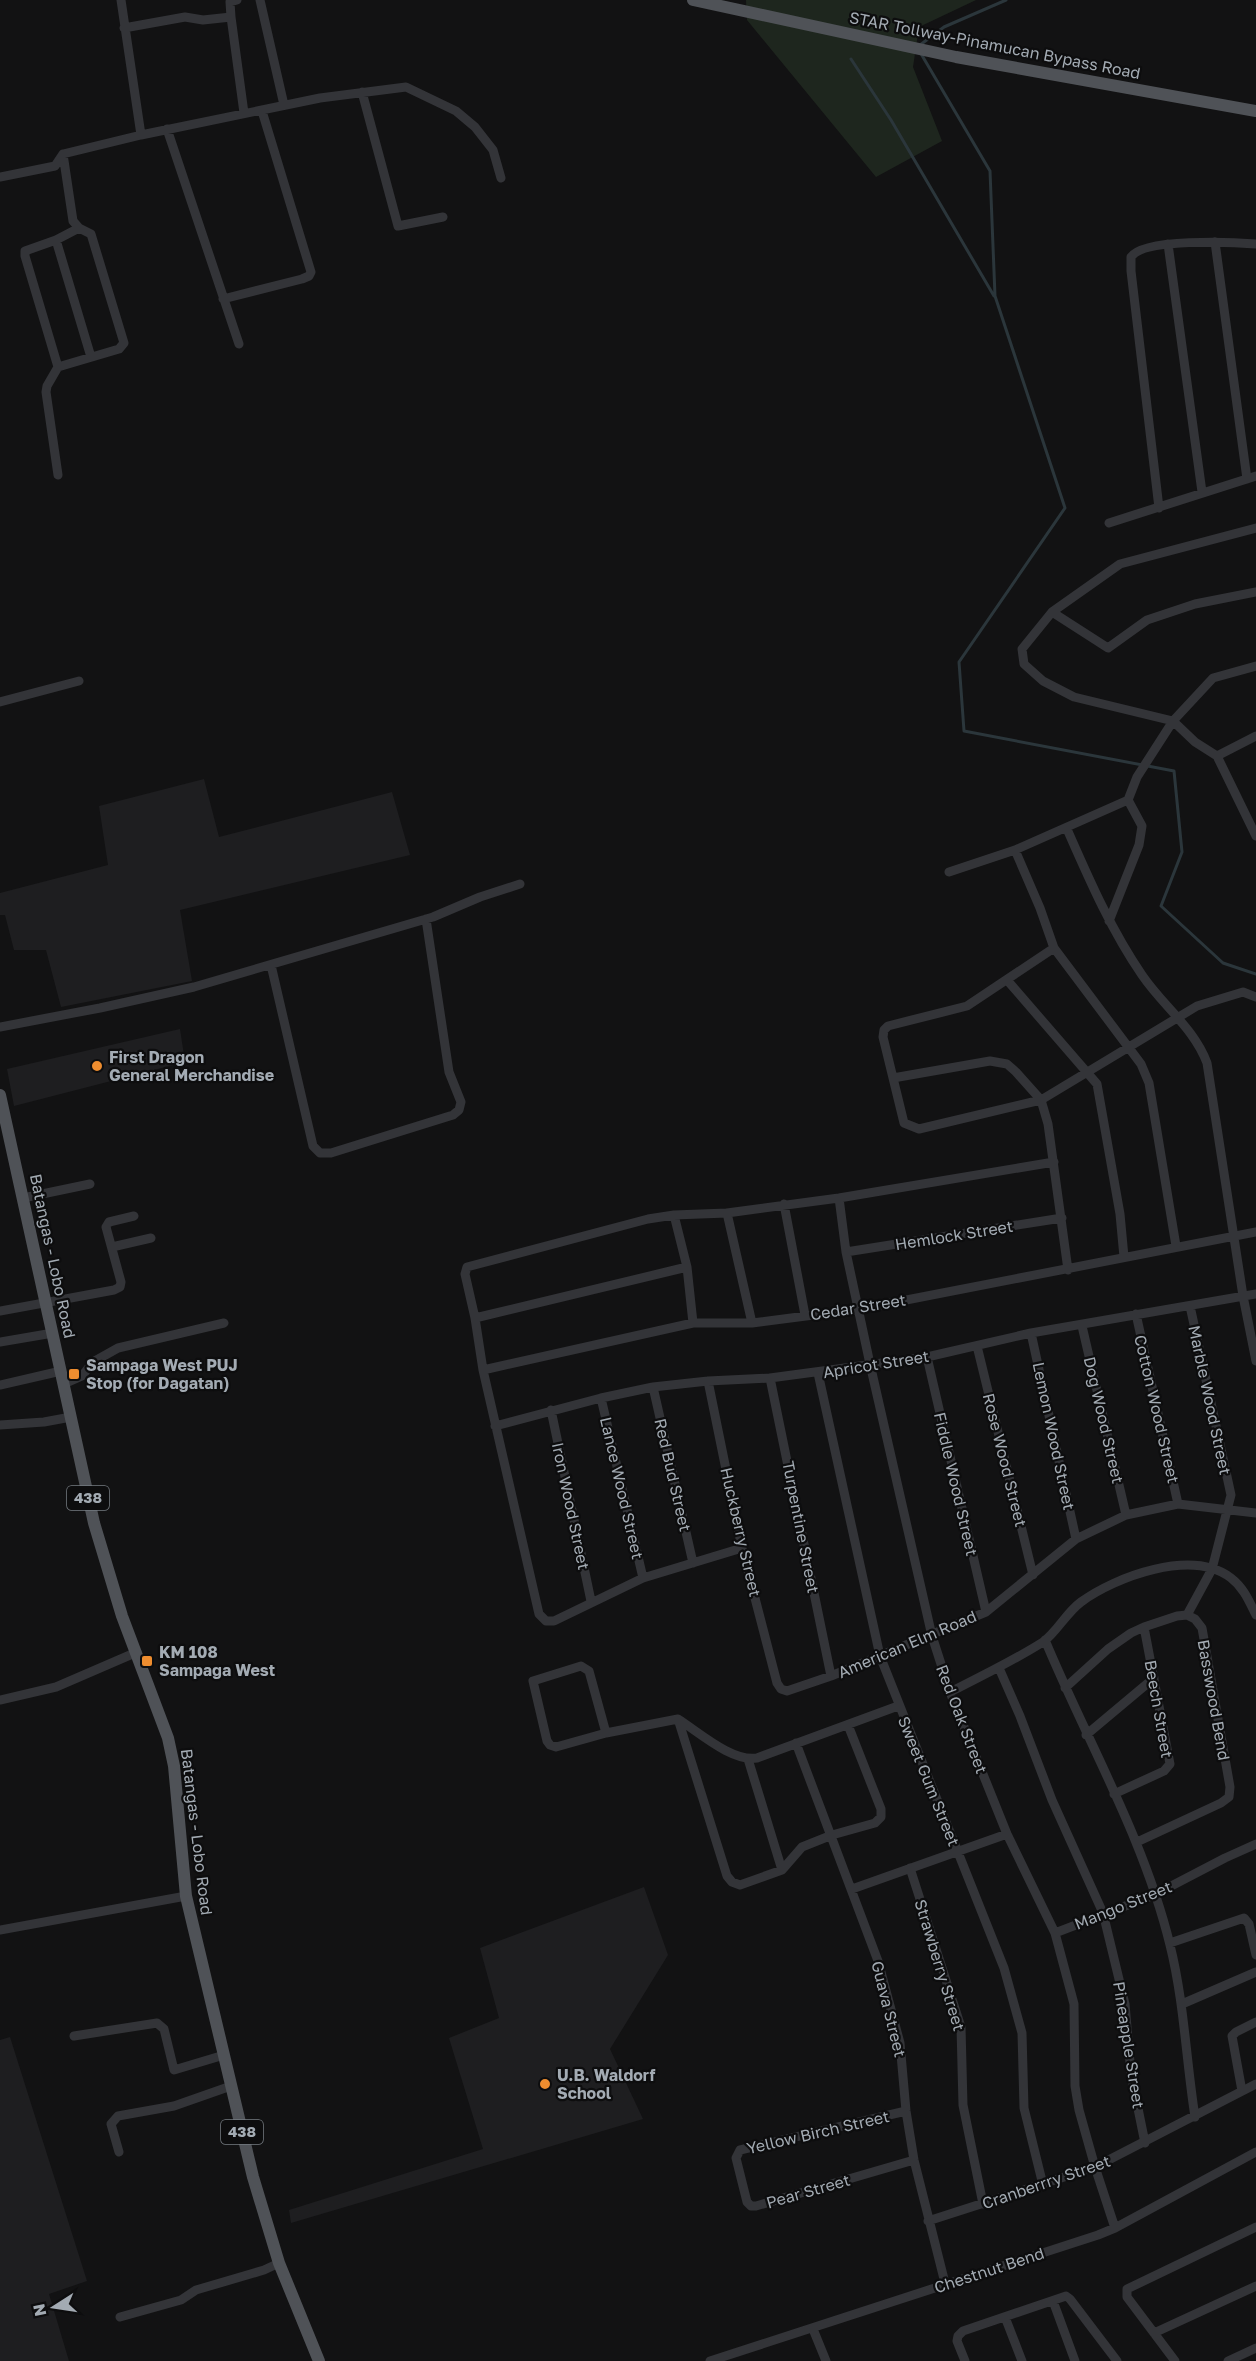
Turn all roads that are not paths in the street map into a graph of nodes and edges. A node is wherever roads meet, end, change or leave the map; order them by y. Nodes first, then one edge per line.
1 (121, 0) edge
2 (237, 0) edge
3 (260, 0) edge
4 (693, 0) edge
5 (231, 17) junction
6 (124, 28) junction
7 (362, 92) junction
8 (284, 105) junction
9 (262, 111) junction
10 (1256, 111) edge
11 (244, 113) junction
12 (166, 129) junction
13 (141, 135) junction
14 (63, 154) junction
15 (0, 177) edge
16 (501, 178) dead end
17 (443, 217) dead end
18 (79, 228) junction
19 (56, 240) junction
20 (1215, 242) junction
21 (1168, 244) junction
22 (1256, 244) edge
23 (223, 299) junction
24 (239, 345) dead end
25 (91, 357) junction
26 (58, 367) junction
27 (58, 475) dead end
28 (1251, 477) edge
29 (1202, 492) junction
30 (1159, 508) junction
31 (1109, 523) dead end
32 (1256, 528) edge
33 (1239, 534) junction
34 (1256, 534) edge
35 (1256, 592) edge
36 (1052, 612) junction
37 (1256, 666) edge
38 (79, 681) dead end
39 (0, 702) edge
40 (1173, 721) junction
41 (1256, 736) edge
42 (1217, 756) junction
43 (1128, 800) junction
44 (1067, 829) junction
45 (1256, 836) edge
46 (1015, 850) junction
47 (949, 872) dead end
48 (520, 884) dead end
49 (426, 919) junction
50 (1109, 921) junction
51 (1054, 948) junction
52 (271, 965) junction
53 (1007, 980) junction
54 (1256, 997) edge
55 (1177, 1019) junction
56 (0, 1027) edge
57 (1128, 1047) junction
58 (1087, 1072) junction
59 (893, 1078) junction
60 (1, 1100) edge
61 (1041, 1100) junction
62 (1054, 1162) junction
63 (90, 1184) dead end
64 (23, 1198) junction
65 (839, 1198) junction
66 (784, 1204) junction
67 (727, 1213) junction
68 (674, 1215) junction
69 (135, 1216) dead end
70 (1062, 1218) junction
71 (1256, 1232) edge
72 (1233, 1236) junction
73 (151, 1238) dead end
74 (1176, 1246) junction
75 (112, 1247) junction
76 (846, 1252) junction
77 (1124, 1257) junction
78 (687, 1267) junction
79 (1068, 1270) junction
80 (1256, 1294) edge
81 (1243, 1296) junction
82 (46, 1302) junction
83 (1190, 1306) junction
84 (860, 1309) junction
85 (0, 1311) edge
86 (1136, 1314) junction
87 (805, 1315) junction
88 (475, 1318) junction
89 (224, 1323) dead end
90 (693, 1323) junction
91 (752, 1323) junction
92 (1082, 1326) junction
93 (53, 1333) junction
94 (1031, 1333) junction
95 (0, 1342) edge
96 (977, 1346) junction
97 (927, 1357) junction
98 (1256, 1361) edge
99 (870, 1364) junction
100 (483, 1370) junction
101 (818, 1373) junction
102 (63, 1378) junction
103 (770, 1378) junction
104 (708, 1381) junction
105 (0, 1385) edge
106 (652, 1388) junction
107 (602, 1398) junction
108 (551, 1410) junction
109 (71, 1417) junction
110 (0, 1425) edge
111 (495, 1426) junction
112 (1178, 1504) junction
113 (1227, 1508) junction
114 (1256, 1513) edge
115 (1126, 1515) junction
116 (1076, 1539) junction
117 (742, 1548) junction
118 (693, 1563) junction
119 (1212, 1569) junction
120 (1033, 1575) junction
121 (643, 1578) junction
122 (591, 1601) junction
123 (986, 1612) junction
124 (1256, 1615) edge
125 (1187, 1616) junction
126 (1144, 1627) junction
127 (932, 1636) junction
128 (1045, 1640) junction
129 (137, 1652) junction
130 (880, 1656) junction
131 (999, 1668) junction
132 (831, 1676) junction
133 (1154, 1678) junction
134 (777, 1683) joint
135 (1065, 1688) junction
136 (950, 1692) junction
137 (0, 1700) edge
138 (898, 1706) junction
139 (678, 1719) junction
140 (848, 1725) junction
141 (606, 1733) junction
142 (1086, 1735) junction
143 (796, 1743) junction
144 (748, 1759) junction
145 (1114, 1794) junction
146 (1007, 1834) junction
147 (832, 1835) junction
148 (1137, 1842) junction
149 (1256, 1844) edge
150 (957, 1851) junction
151 (910, 1869) junction
152 (782, 1870) junction
153 (852, 1889) junction
154 (1154, 1895) junction
155 (186, 1896) junction
156 (1103, 1913) junction
157 (0, 1930) edge
158 (1054, 1933) junction
159 (1170, 1943) junction
160 (1256, 1954) edge
161 (1256, 1972) edge
162 (1182, 2004) junction
163 (1256, 2022) edge
164 (74, 2036) dead end
165 (224, 2055) junction
166 (1256, 2084) edge
167 (231, 2086) junction
168 (1242, 2091) junction
169 (906, 2111) junction
170 (1195, 2117) junction
171 (1144, 2143) junction
172 (119, 2152) dead end
173 (1256, 2152) edge
174 (736, 2158) joint
175 (914, 2160) junction
176 (1095, 2167) junction
177 (1043, 2186) junction
178 (983, 2204) junction
179 (928, 2221) junction
180 (1256, 2227) edge
181 (1115, 2228) junction
182 (279, 2263) junction
183 (945, 2283) junction
184 (1256, 2286) edge
185 (1053, 2301) junction
186 (120, 2317) dead end
187 (1005, 2317) junction
188 (813, 2329) junction
189 (1154, 2333) junction
190 (1256, 2348) edge
191 (320, 2361) edge
192 (710, 2361) edge
193 (826, 2361) edge
194 (964, 2361) edge
195 (1022, 2361) edge
196 (1075, 2361) edge
197 (1117, 2361) edge
198 (1175, 2361) edge
199 (1228, 2361) edge

1 - 6 street
2 - 5 street
3 - 8 street
4 - 10 main road, STAR Tollway-Pinamucan Bypass Road
5 - 6 street
5 - 11 street
6 - 13 street
7 - 8 street
7 - 16 street
7 - 17 street
8 - 9 street
9 - 11 street
9 - 23 street
11 - 12 street
12 - 13 street
12 - 23 street
13 - 14 street
14 - 15 street
14 - 18 street
18 - 19 street
18 - 25 street
19 - 25 street
19 - 26 street
20 - 21 street
20 - 22 street
20 - 28 street
21 - 29 street
21 - 30 street
23 - 24 street
25 - 26 street
26 - 27 street
28 - 29 street
29 - 30 street
30 - 31 street
32 - 33 street
33 - 34 street
33 - 36 street
35 - 36 street
36 - 40 street
37 - 40 street
38 - 39 street
40 - 42 street
40 - 43 street
41 - 42 street
42 - 45 street
43 - 44 street
43 - 50 street
44 - 46 street
44 - 50 street
46 - 47 street
46 - 51 street
48 - 49 street
49 - 52 street
49 - 52 street
50 - 55 street
51 - 53 street
51 - 57 street
52 - 56 street
53 - 58 street
53 - 59 street
54 - 55 street
55 - 57 street
55 - 72 street
57 - 58 street
57 - 74 street
58 - 61 street
58 - 77 street
59 - 61 street
59 - 61 street
60 - 64 main road, Batangas - Lobo Road / 438
61 - 62 street
62 - 65 street
62 - 70 street
63 - 64 street
64 - 82 main road, Batangas - Lobo Road / 438
65 - 66 street
65 - 76 street, Red Oak Street
66 - 67 street
66 - 87 street
67 - 68 street
67 - 91 street
68 - 78 street
68 - 88 street
69 - 75 street
70 - 76 street, Hemlock Street
70 - 79 street
71 - 72 street, Cedar Street
72 - 74 street, Cedar Street
72 - 81 street
73 - 75 street
74 - 77 street, Cedar Street
75 - 82 street
76 - 84 street, Red Oak Street
77 - 79 street, Cedar Street
78 - 88 street
78 - 90 street
79 - 84 street, Cedar Street
80 - 81 street, Apricot Street
81 - 83 street, Apricot Street
81 - 98 street
82 - 85 street
82 - 93 main road, Batangas - Lobo Road / 438
83 - 86 street, Apricot Street
83 - 113 street, Marble Wood Street
84 - 87 street, Cedar Street
84 - 99 street, Red Oak Street
86 - 92 street, Apricot Street
86 - 112 street, Cotton Wood Street
87 - 91 street, Cedar Street
88 - 100 street
89 - 102 street
90 - 91 street, Cedar Street
90 - 100 street, Cedar Street
92 - 94 street, Apricot Street
92 - 115 street, Dog Wood Street
93 - 95 street
93 - 102 main road, Batangas - Lobo Road / 438
94 - 96 street, Apricot Street
94 - 116 street, Lemon Wood Street
96 - 97 street, Apricot Street
96 - 120 street, Rose Wood Street
97 - 99 street, Apricot Street
97 - 123 street, Fiddle Wood Street
99 - 101 street, Apricot Street
99 - 127 street, Red Oak Street
100 - 111 street
101 - 103 street, Apricot Street
101 - 130 street, Sweet Gum Street
102 - 105 street
102 - 109 main road, Batangas - Lobo Road / 438
103 - 104 street, Apricot Street
103 - 132 street, Turpentine Street
104 - 106 street, Apricot Street
104 - 117 street, Huckberry Street
106 - 107 street, Apricot Street
106 - 118 street, Red Bud Street
107 - 108 street, Apricot Street
107 - 121 street, Lance Wood Street
108 - 111 street, Apricot Street
108 - 122 street, Iron Wood Street
109 - 110 street
109 - 129 main road, Batangas - Lobo Road / 438
111 - 122 street
112 - 113 street, American Elm Road
112 - 115 street, American Elm Road
113 - 114 street
113 - 119 street
115 - 116 street, American Elm Road
116 - 120 street, American Elm Road
117 - 118 street
117 - 134 street, Huckberry Street
118 - 121 street
119 - 124 street
119 - 125 street
119 - 128 street
120 - 123 street, American Elm Road
121 - 122 street
123 - 127 street, American Elm Road
125 - 126 street
125 - 148 street, Basswood Bend
126 - 133 street, Beech Street
126 - 135 street
127 - 130 street, American Elm Road
127 - 136 street, Red Oak Street
128 - 131 street
128 - 135 street
129 - 137 street
129 - 155 main road, Batangas - Lobo Road / 438
130 - 132 street, American Elm Road
130 - 138 street, Sweet Gum Street
131 - 136 street
131 - 156 street, Pineapple Street
132 - 134 street, American Elm Road
133 - 142 street
133 - 145 street, Beech Street
135 - 142 street
136 - 146 street, Red Oak Street
138 - 140 street
138 - 150 street, Sweet Gum Street
139 - 141 street
139 - 144 street
139 - 152 street
140 - 143 street
140 - 147 street
141 - 141 street
142 - 145 street
143 - 144 street
143 - 147 street, Guava Street
144 - 152 street
145 - 148 street
146 - 150 street
146 - 158 street, Red Oak Street
147 - 152 street
147 - 153 street, Guava Street
148 - 154 street
149 - 154 street, Mango Street
150 - 151 street
150 - 177 street, Sweet Gum Street
151 - 153 street
151 - 178 street, Strawberry Street
153 - 169 street, Guava Street
154 - 156 street, Mango Street
154 - 159 street
155 - 157 street
155 - 165 main road, Batangas - Lobo Road / 438
156 - 158 street, Mango Street
156 - 171 street, Pineapple Street
158 - 176 street, Red Oak Street
159 - 160 street
159 - 162 street
161 - 162 street
162 - 170 street
163 - 168 street
164 - 165 street
165 - 167 main road, Batangas - Lobo Road / 438
166 - 168 street, Cranberrry Street
167 - 172 street
167 - 182 main road, Batangas - Lobo Road / 438
168 - 170 street, Cranberrry Street
169 - 174 street, Yellow Birch Street
169 - 175 street, Guava Street
170 - 171 street, Cranberrry Street
171 - 176 street, Cranberrry Street
173 - 181 street, Chestnut Bend
174 - 175 street, Pear Street
175 - 179 street, Guava Street
176 - 177 street, Cranberrry Street
176 - 181 street, Red Oak Street
177 - 178 street, Cranberrry Street
178 - 179 street, Cranberrry Street
179 - 183 street, Guava Street
180 - 189 street
181 - 183 street, Chestnut Bend
182 - 186 street
182 - 191 main road, Batangas - Lobo Road / 438
183 - 188 street, Chestnut Bend
184 - 189 street
185 - 187 street
185 - 196 street
185 - 197 street
187 - 194 street
187 - 195 street
188 - 192 street, Chestnut Bend
188 - 193 street
189 - 198 street
190 - 199 street

